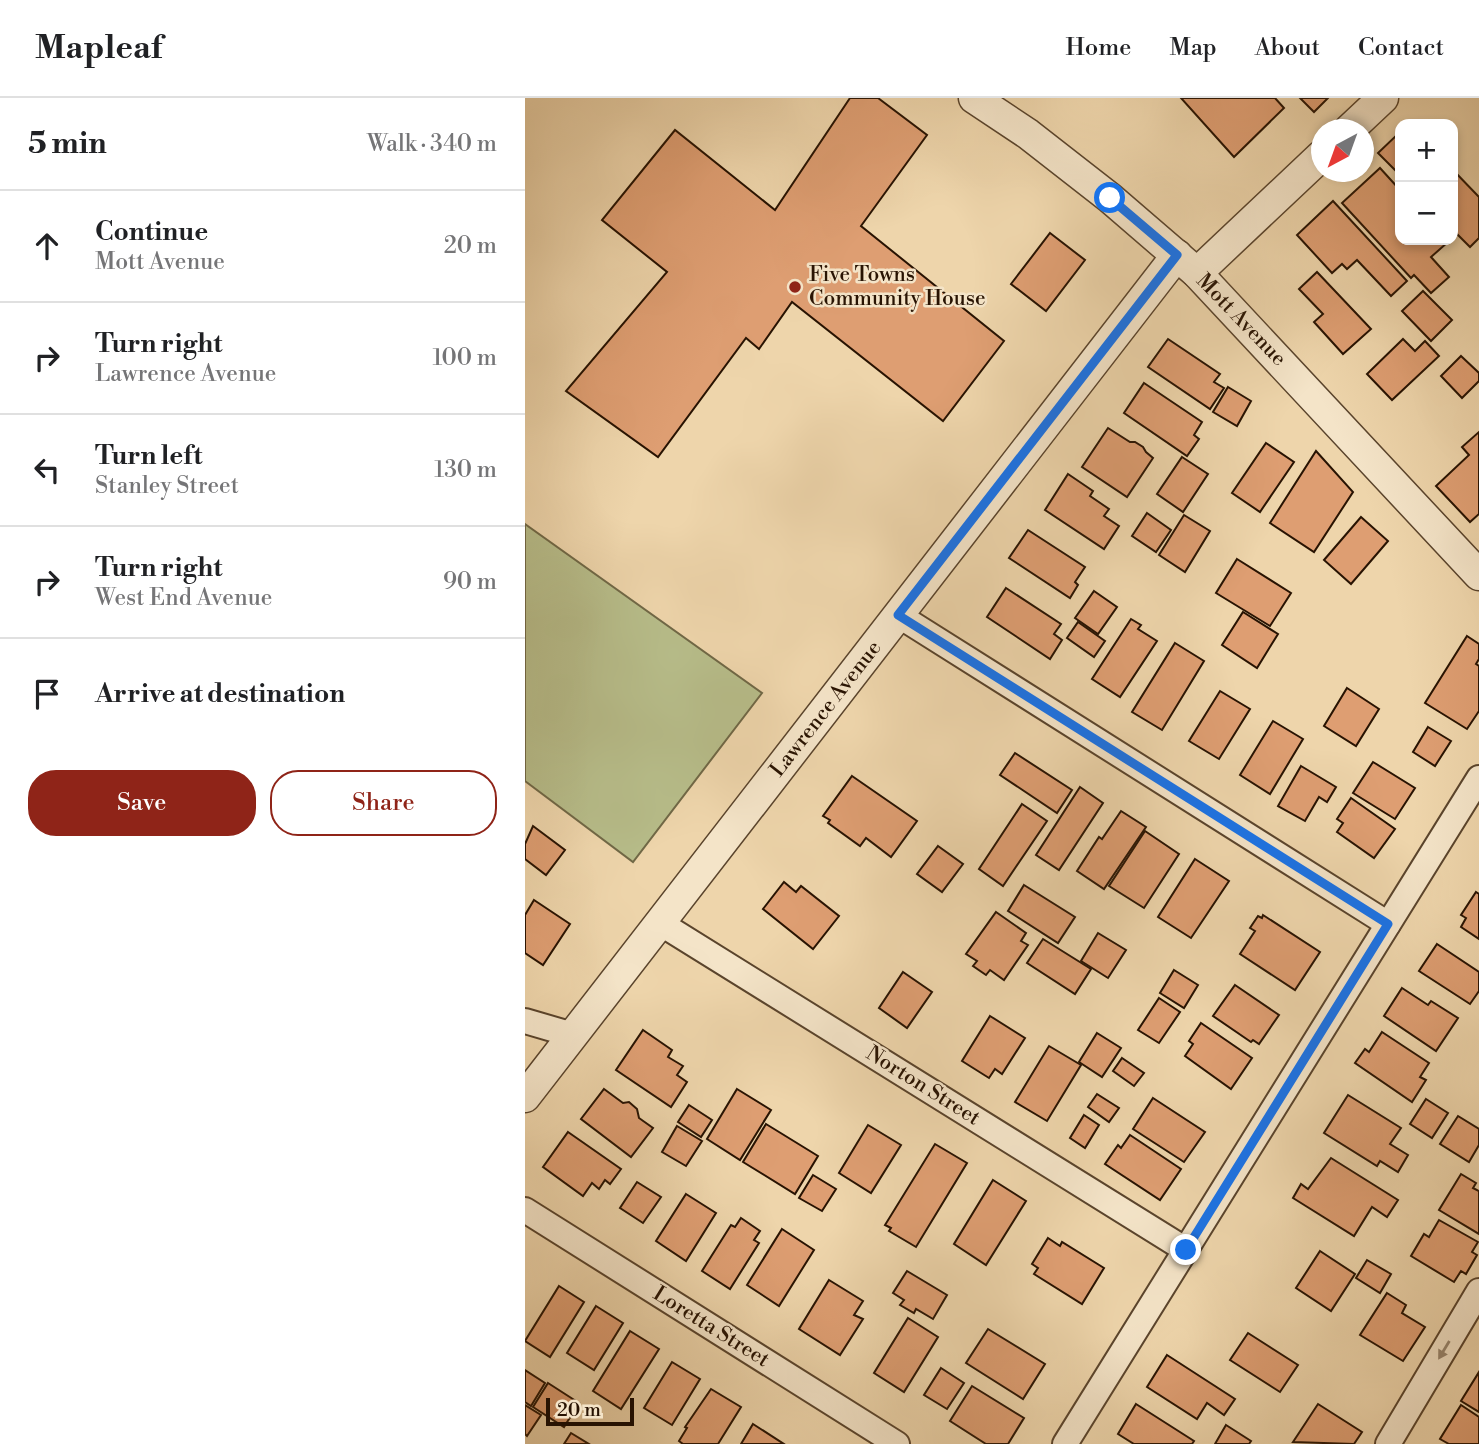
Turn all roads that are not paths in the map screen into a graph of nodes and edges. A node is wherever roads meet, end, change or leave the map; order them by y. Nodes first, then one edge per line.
1 (974, 98) edge
2 (1383, 98) edge
3 (1361, 119) edge
4 (1311, 164) edge
5 (1187, 264) junction
6 (1476, 566) edge
7 (898, 615) junction
8 (1479, 778) edge
9 (660, 923) junction
10 (1388, 924) junction
11 (525, 1021) edge
12 (573, 1035) junction
13 (525, 1097) edge
14 (525, 1210) edge
15 (1186, 1250) junction
16 (1479, 1292) edge
17 (897, 1444) edge
18 (1065, 1444) edge
19 (1388, 1444) edge

1 - 5 street, Mott Avenue
2 - 3 street
4 - 5 street, Lawrence Avenue
5 - 6 street, Mott Avenue
5 - 7 street, Lawrence Avenue
7 - 9 street, Lawrence Avenue
7 - 10 street
8 - 10 street
9 - 12 street, Lawrence Avenue
9 - 15 street, Norton Street
10 - 15 street
11 - 12 street
12 - 13 street, Lawrence Avenue
14 - 17 street, Loretta Street
15 - 18 street
16 -> 19 street

